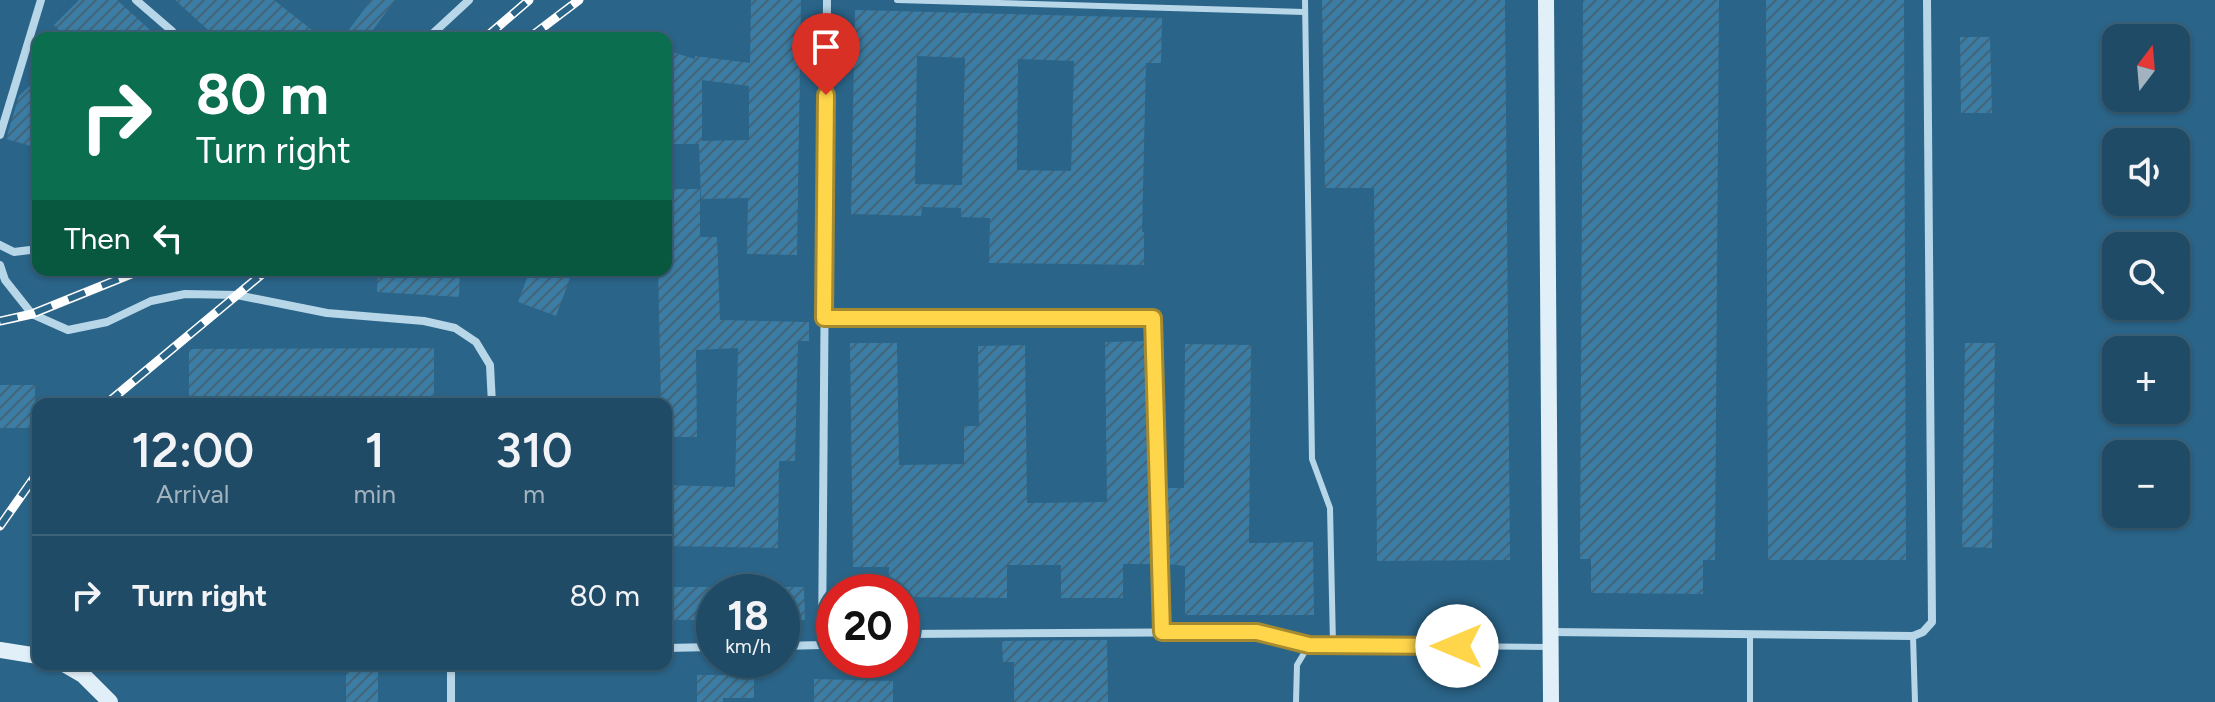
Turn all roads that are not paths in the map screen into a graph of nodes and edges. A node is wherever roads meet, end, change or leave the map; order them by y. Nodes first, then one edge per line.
1 (41, 0) edge
2 (136, 0) edge
3 (469, 0) edge
4 (827, 0) edge
5 (897, 0) edge
6 (1305, 0) edge
7 (1546, 0) edge
8 (1927, 0) edge
9 (1304, 12) junction
10 (172, 31) dead end
11 (434, 32) edge
12 (0, 135) edge
13 (0, 245) edge
14 (32, 250) edge
15 (0, 265) edge
16 (824, 318) junction
17 (492, 398) edge
18 (822, 574) edge
19 (1162, 632) junction
20 (1257, 632) joint
21 (920, 634) edge
22 (1750, 635) junction
23 (1913, 636) junction
24 (1550, 639) junction
25 (1333, 644) junction
26 (1309, 645) junction
27 (696, 647) edge
28 (672, 648) edge
29 (0, 650) edge
30 (32, 655) edge
31 (74, 670) edge
32 (451, 670) edge
33 (110, 702) edge
34 (451, 702) edge
35 (1296, 702) edge
36 (1551, 702) edge
37 (1750, 702) edge
38 (1915, 702) edge

1 - 12 street
2 - 10 street
3 - 11 street
4 - 16 street
5 - 9 lane
6 - 9 lane
7 - 24 street
8 - 23 street
9 - 25 lane
13 - 14 street
15 - 17 street
16 - 18 street
16 - 19 lane
19 - 20 street
19 - 21 street
20 - 26 lane
22 - 23 street
22 - 24 street
22 - 37 lane
23 - 38 lane
24 - 25 lane
24 - 36 street
25 - 26 lane
26 - 35 lane
27 - 28 street
29 - 30 street
31 - 33 street
32 - 34 street

